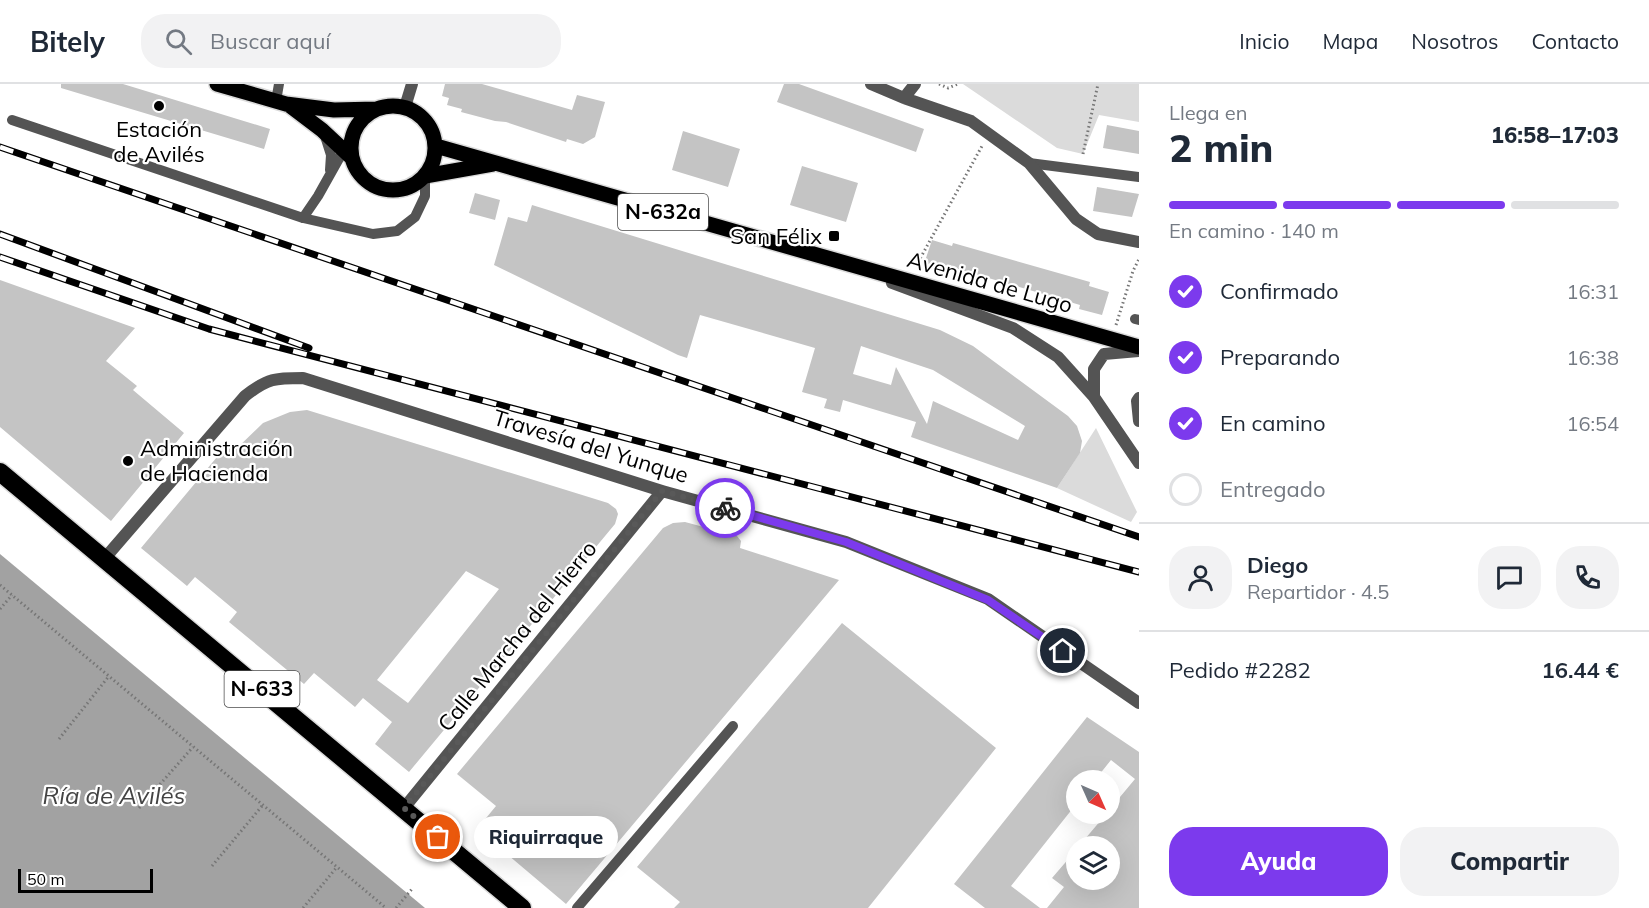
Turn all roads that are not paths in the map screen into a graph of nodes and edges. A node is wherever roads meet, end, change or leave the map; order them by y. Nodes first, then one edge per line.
1 (217, 84) edge
2 (279, 84) edge
3 (412, 84) edge
4 (871, 84) edge
5 (915, 84) edge
6 (904, 98) junction
7 (281, 102) junction
8 (405, 107) junction
9 (376, 109) junction
10 (12, 120) dead end
11 (322, 130) junction
12 (436, 146) junction
13 (348, 154) junction
14 (1029, 163) junction
15 (496, 164) junction
16 (330, 172) junction
17 (424, 176) junction
18 (1139, 177) edge
19 (303, 218) junction
20 (1139, 242) edge
21 (830, 260) junction
22 (1139, 349) edge
23 (1094, 397) junction
24 (1139, 398) edge
25 (1139, 421) edge
26 (1139, 463) edge
27 (0, 472) edge
28 (662, 491) junction
29 (105, 558) junction
30 (1139, 703) edge
31 (733, 726) dead end
32 (404, 808) junction
33 (522, 908) edge
34 (577, 908) edge

1 - 7 main road, N-632a
2 - 7 lane
3 - 8 street
4 - 6 street
5 - 6 street
6 - 14 street
7 - 9 main road, N-632a
7 - 11 main road, N-632a
8 - 9 main road, N-632a
8 - 12 main road
9 - 13 main road
10 - 19 lane
11 - 13 main road, N-632a
11 - 16 lane
12 - 15 main road, N-632a
12 - 17 main road
13 - 16 lane
13 - 17 main road, N-632a
14 - 18 lane
14 - 20 street
15 - 17 main road, N-632a
15 - 21 main road, N-632a
16 - 19 lane
17 - 19 lane
21 - 22 main road, Avenida de Lugo / N-632a
21 - 23 street
22 - 23 street
23 - 26 street
24 - 25 street
27 - 29 highway, N-633
28 - 29 street, Travesía del Yunque
28 - 30 street, Travesía del Yunque
28 - 32 street, Calle Marcha del Hierro
29 - 32 highway, N-633
31 - 34 lane
32 - 33 highway, N-633

